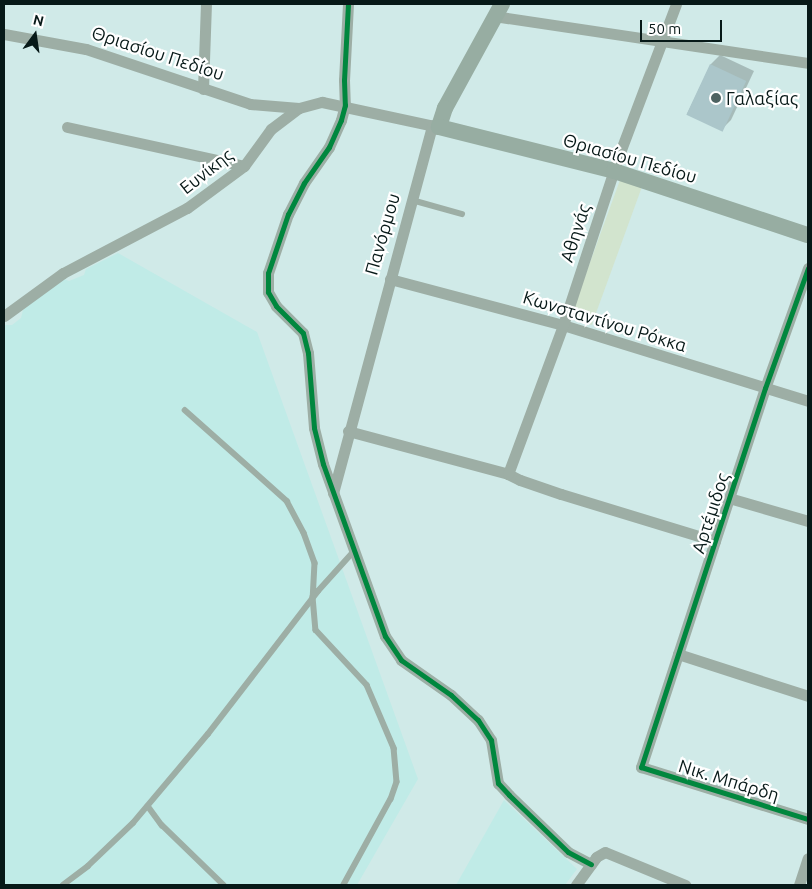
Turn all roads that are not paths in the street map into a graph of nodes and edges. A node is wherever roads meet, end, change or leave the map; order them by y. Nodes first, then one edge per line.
1 (206, 4) edge
2 (348, 4) edge
3 (676, 4) edge
4 (498, 10) edge
5 (4, 34) edge
6 (661, 41) junction
7 (808, 64) edge
8 (203, 89) junction
9 (345, 105) junction
10 (299, 108) junction
11 (437, 124) junction
12 (67, 127) dead end
13 (244, 166) junction
14 (615, 167) junction
15 (412, 200) junction
16 (462, 214) dead end
17 (808, 224) edge
18 (808, 235) edge
19 (808, 268) edge
20 (390, 279) junction
21 (4, 316) edge
22 (563, 325) junction
23 (765, 388) junction
24 (808, 401) edge
25 (185, 410) dead end
26 (348, 430) junction
27 (508, 474) junction
28 (332, 493) junction
29 (729, 498) junction
30 (808, 521) edge
31 (715, 541) junction
32 (354, 551) junction
33 (313, 597) junction
34 (678, 654) junction
35 (808, 696) edge
36 (641, 767) joint
37 (148, 806) junction
38 (808, 819) edge
39 (808, 858) edge
40 (591, 864) junction
41 (68, 884) edge
42 (224, 885) edge
43 (344, 885) edge
44 (576, 885) edge
45 (685, 885) edge
46 (800, 885) edge

1 - 8 street
2 - 9 street
3 - 6 street, Αθηνάς
4 - 6 street
4 - 11 main road, Πανόρμου
5 - 8 street, Θριασίου Πεδίου
6 - 7 street
6 - 14 street, Αθηνάς
8 - 10 street, Θριασίου Πεδίου
9 - 10 street, Ευνίκης
9 - 11 street, Ευνίκης
9 - 28 street
10 - 13 street, Ευνίκης
11 - 14 main road, Θριασίου Πεδίου
11 - 15 street, Πανόρμου
12 - 13 street
13 - 21 street, Ευνίκης
14 - 17 main road, Θριασίου Πεδίου
14 - 18 main road, Θριασίου Πεδίου
14 - 22 street, Αθηνάς
15 - 16 lane
15 - 20 street, Πανόρμου
19 - 23 street, Αρτέμιδος
20 - 22 street, Κωνσταντίνου Ρόκκα
20 - 26 street, Πανόρμου
22 - 23 street, Κωνσταντίνου Ρόκκα
22 - 27 street, Αθηνάς
23 - 24 street, Κωνσταντίνου Ρόκκα
23 - 29 street, Αρτέμιδος
25 - 33 lane
26 - 27 street
26 - 28 street, Πανόρμου
27 - 31 street
28 - 32 street
29 - 30 street
29 - 31 street, Αρτέμιδος
31 - 34 street, Αρτέμιδος
32 - 33 lane
32 - 40 street
33 - 37 lane
33 - 43 lane
34 - 35 street
34 - 36 street, Αρτέμιδος
36 - 38 street, Νικ. Μπάρδη
37 - 41 lane
37 - 42 lane
39 - 46 street
40 - 44 street
40 - 45 street

